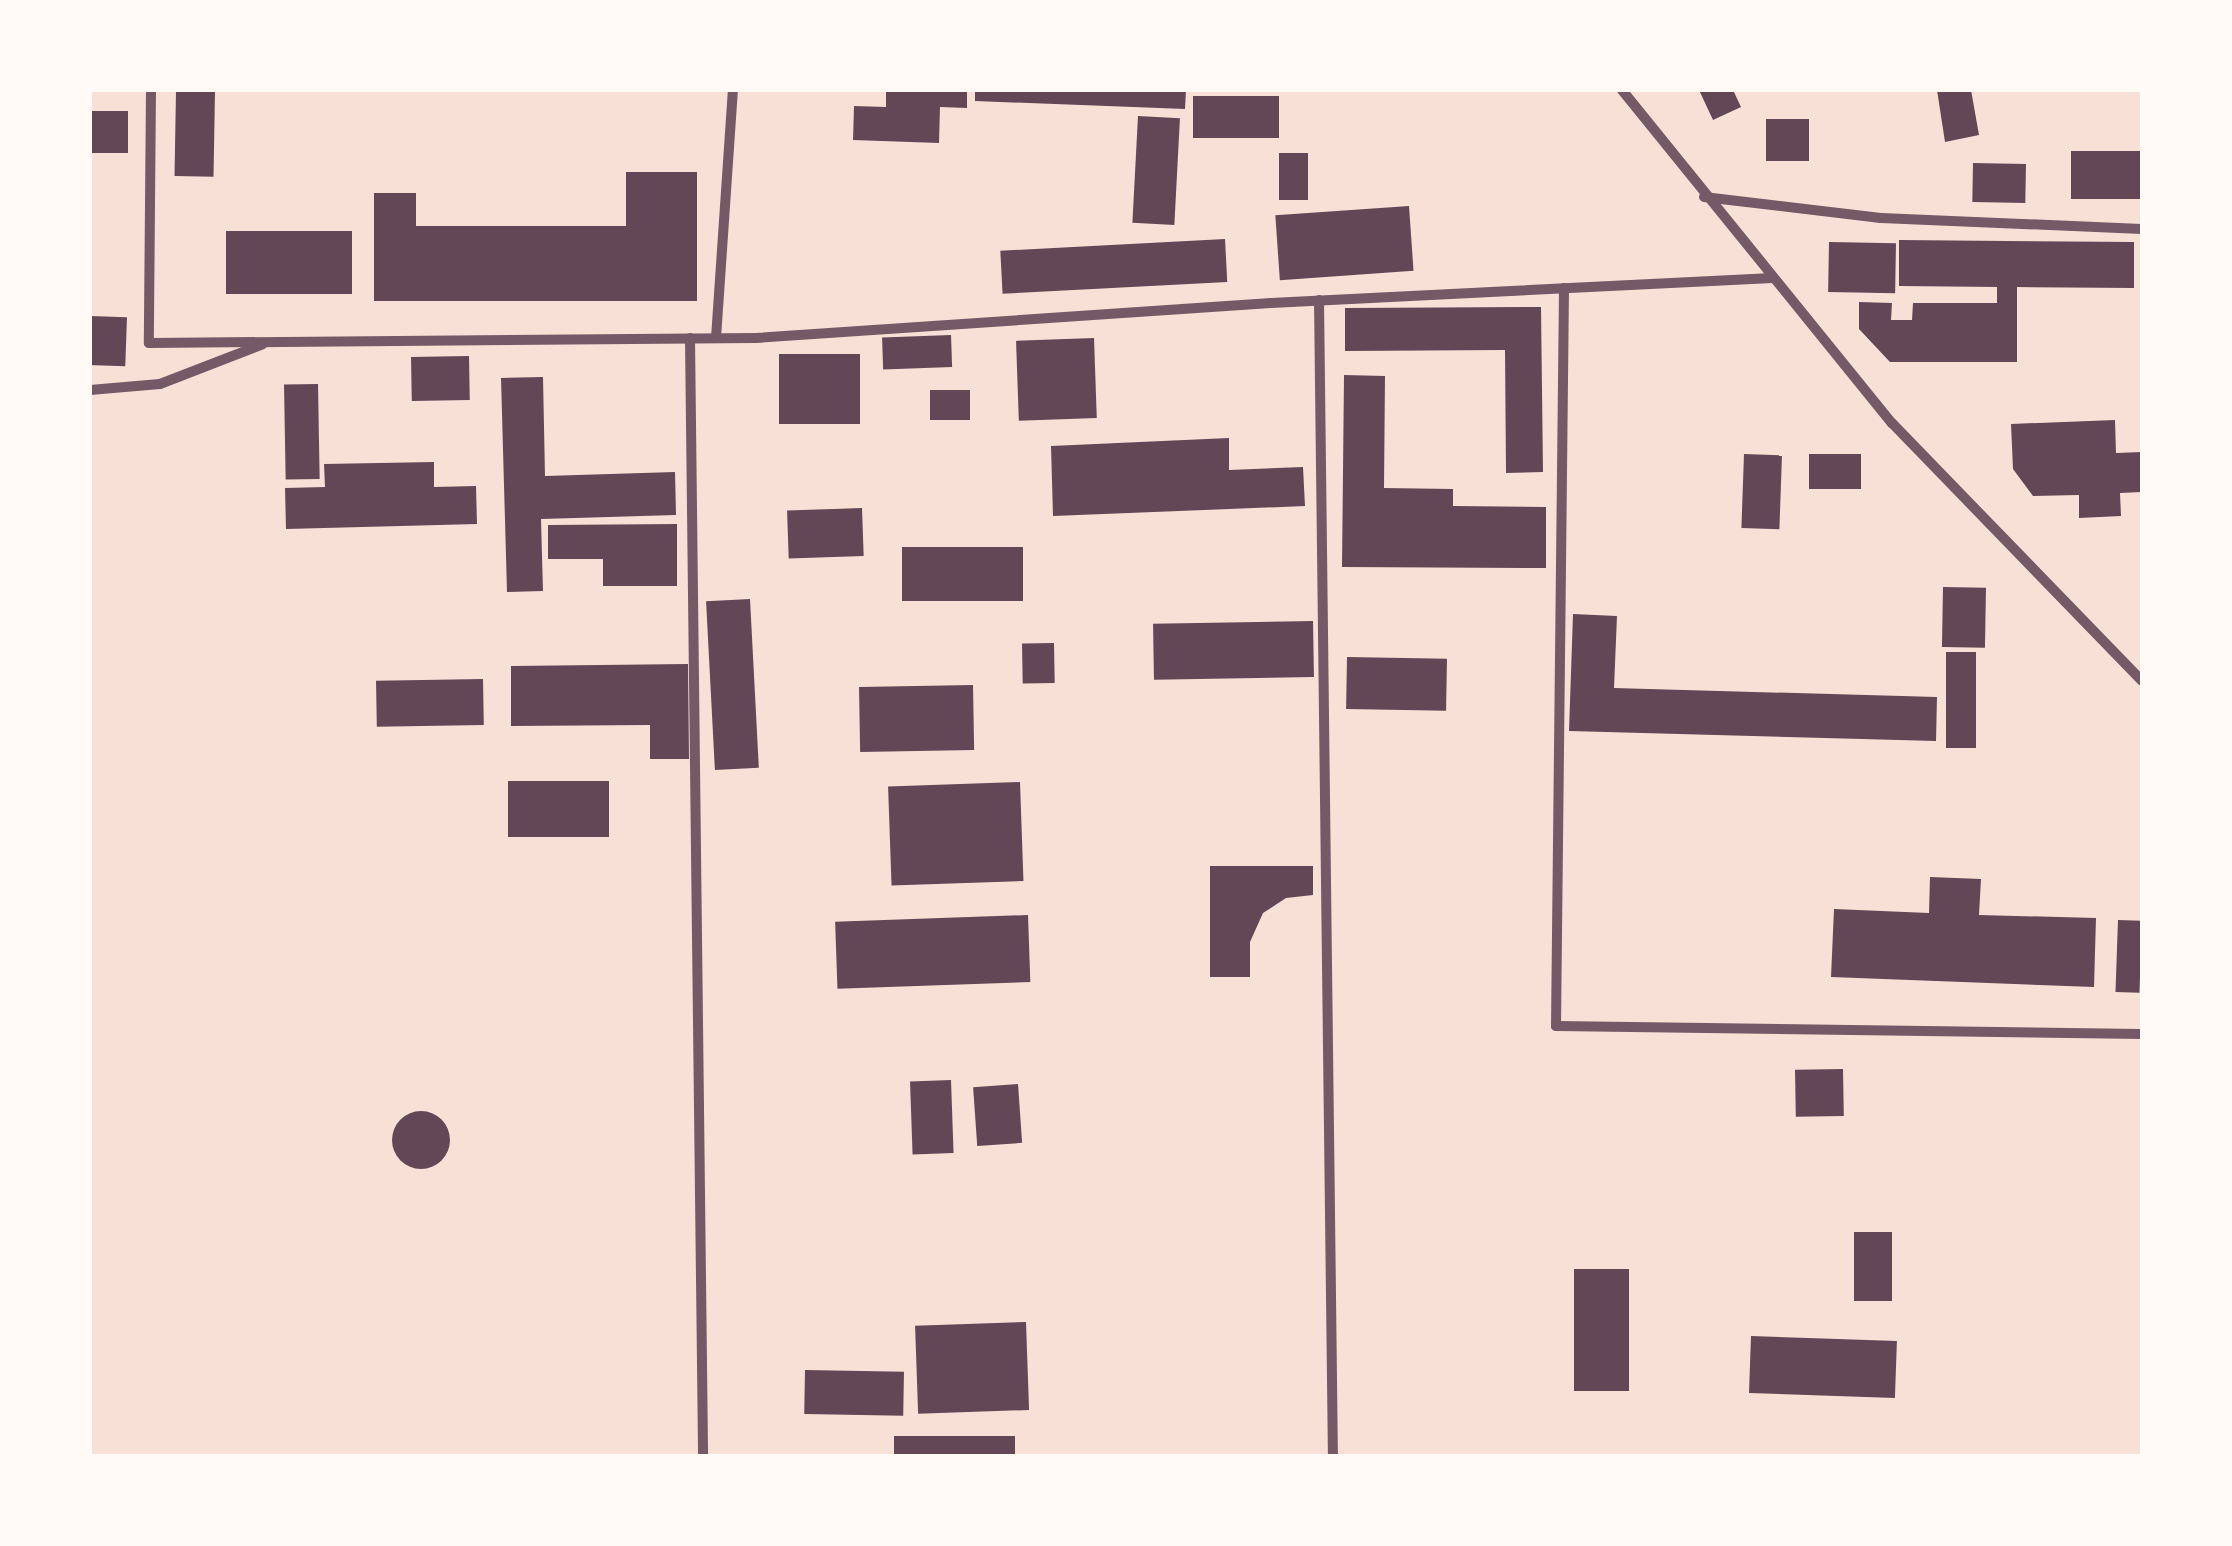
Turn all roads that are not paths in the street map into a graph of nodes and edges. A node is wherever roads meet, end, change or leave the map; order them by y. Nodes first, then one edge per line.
1 (151, 90) edge
2 (734, 90) edge
3 (1622, 90) edge
4 (1704, 197) junction
5 (2142, 228) edge
6 (1772, 278) junction
7 (1564, 288) junction
8 (1318, 300) junction
9 (690, 338) junction
10 (716, 338) junction
11 (269, 342) junction
12 (90, 390) edge
13 (2142, 680) edge
14 (2142, 1034) edge
15 (702, 1456) edge
16 (1333, 1456) edge

1 - 11 street
2 - 10 street
3 - 4 street
4 - 5 street
4 - 6 street
6 - 7 street
6 - 13 street
7 - 8 street
7 - 14 street
8 - 10 street
8 - 16 street
9 - 10 street
9 - 11 street
9 - 15 street
11 - 12 street

